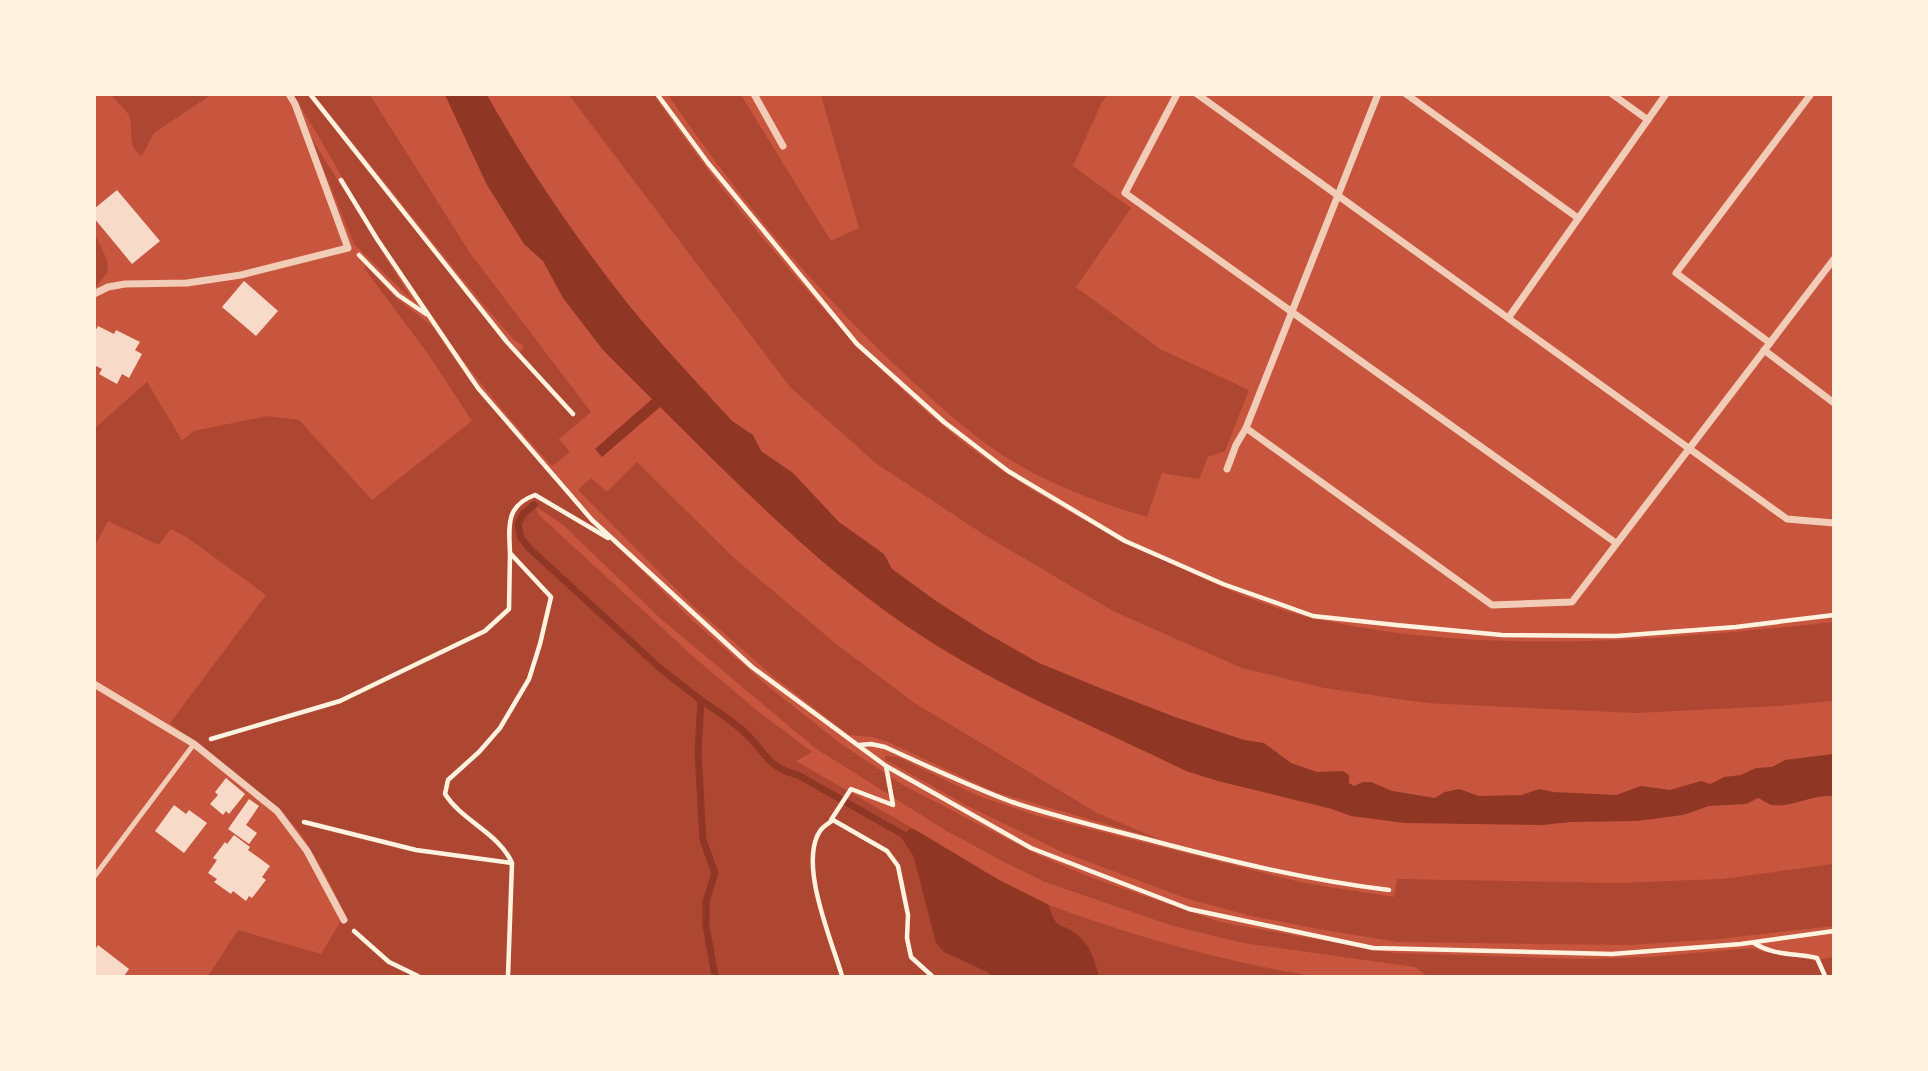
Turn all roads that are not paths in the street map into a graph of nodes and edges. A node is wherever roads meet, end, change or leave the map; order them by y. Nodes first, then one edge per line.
1 (289, 94) edge
2 (754, 94) edge
3 (1177, 94) edge
4 (1197, 94) edge
5 (1378, 94) edge
6 (1406, 94) edge
7 (1612, 94) edge
8 (1666, 94) edge
9 (1811, 94) edge
10 (1648, 120) junction
11 (783, 146) dead end
12 (1338, 196) junction
13 (1578, 218) junction
14 (1833, 259) edge
15 (94, 294) edge
16 (1292, 312) junction
17 (1508, 317) junction
18 (1770, 343) junction
19 (1764, 350) junction
20 (1833, 403) edge
21 (1246, 428) junction
22 (1689, 447) junction
23 (1227, 470) dead end
24 (1833, 523) edge
25 (1616, 543) junction
26 (94, 684) edge
27 (194, 744) junction
28 (94, 877) edge
29 (344, 920) road end

1 - 15 street
2 - 11 street
3 - 16 street
4 - 12 street
5 - 12 street
6 - 13 street
7 - 10 street
8 - 10 street
9 - 18 street
10 - 13 street
12 - 16 street
12 - 17 street
13 - 17 street
14 - 18 street
16 - 21 street
16 - 25 street
17 - 22 street
18 - 19 street
19 - 20 street
19 - 22 street
21 - 23 street
21 - 25 street
22 - 24 street
22 - 25 street
26 - 27 street
27 - 28 lane
27 - 29 street

